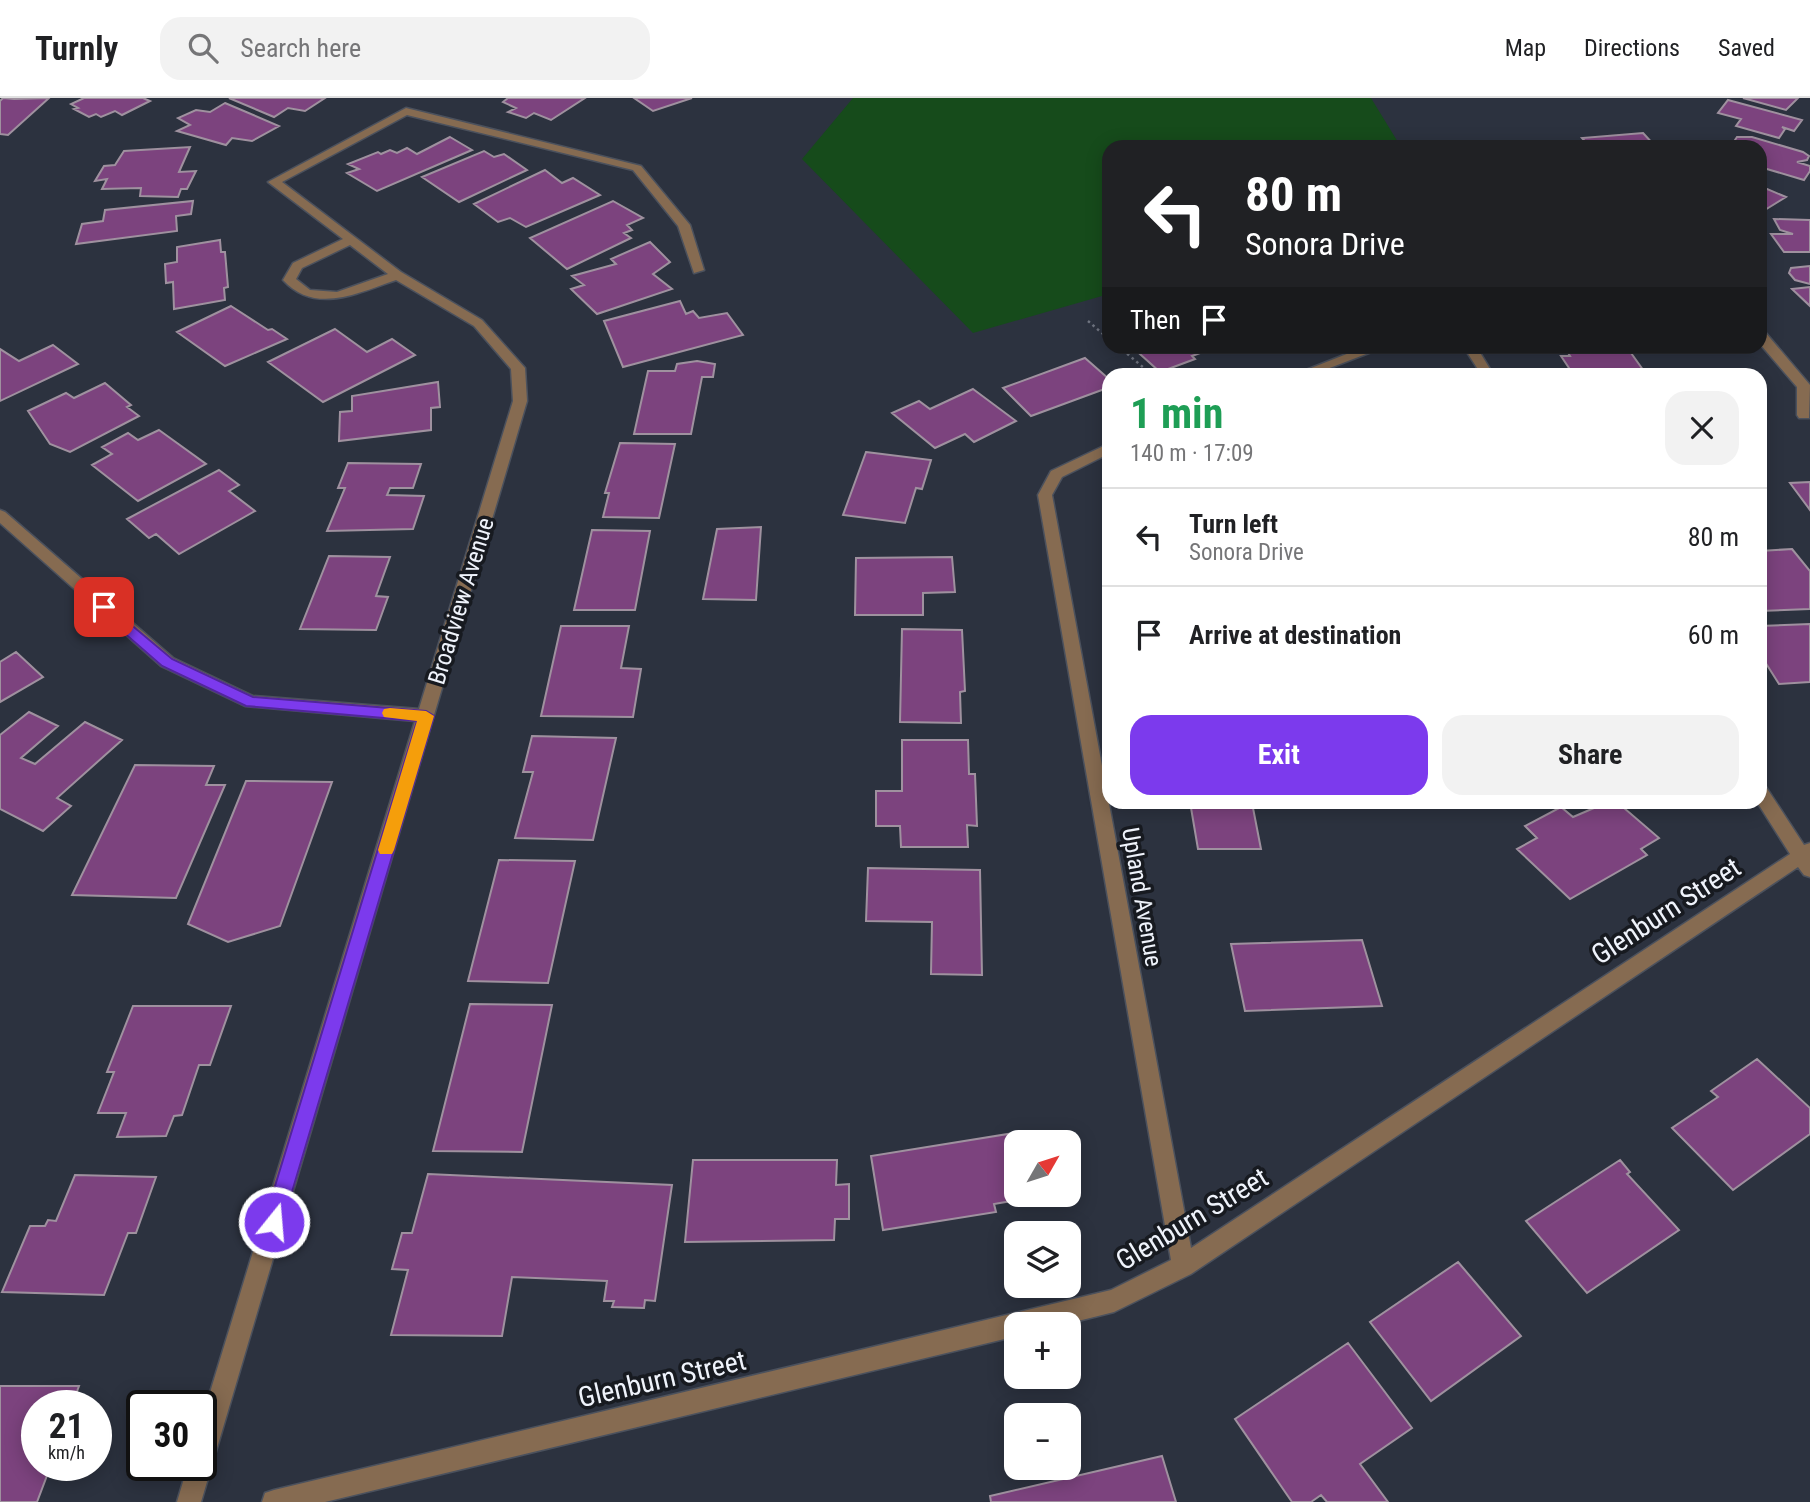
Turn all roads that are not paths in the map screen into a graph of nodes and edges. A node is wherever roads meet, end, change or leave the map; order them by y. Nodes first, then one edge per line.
1 (351, 240) junction
2 (698, 270) dead end
3 (397, 275) junction
4 (1767, 343) edge
5 (1359, 354) edge
6 (1320, 368) edge
7 (1804, 415) dead end
8 (1102, 451) edge
9 (0, 515) edge
10 (426, 716) junction
11 (1767, 802) edge
12 (1807, 858) edge
13 (1183, 1266) junction
14 (217, 1410) edge
15 (195, 1481) edge
16 (189, 1502) edge
17 (274, 1502) edge

1 - 2 street, Broadview Avenue
1 - 3 street, Broadview Avenue
1 - 3 street
3 - 10 street, Broadview Avenue
4 - 7 street
5 - 6 street
8 - 13 street, Upland Avenue
9 - 10 street
10 - 14 street, Broadview Avenue
11 - 12 street
12 - 13 street, Glenburn Street
13 - 17 street, Glenburn Street
15 - 16 street, Broadview Avenue

